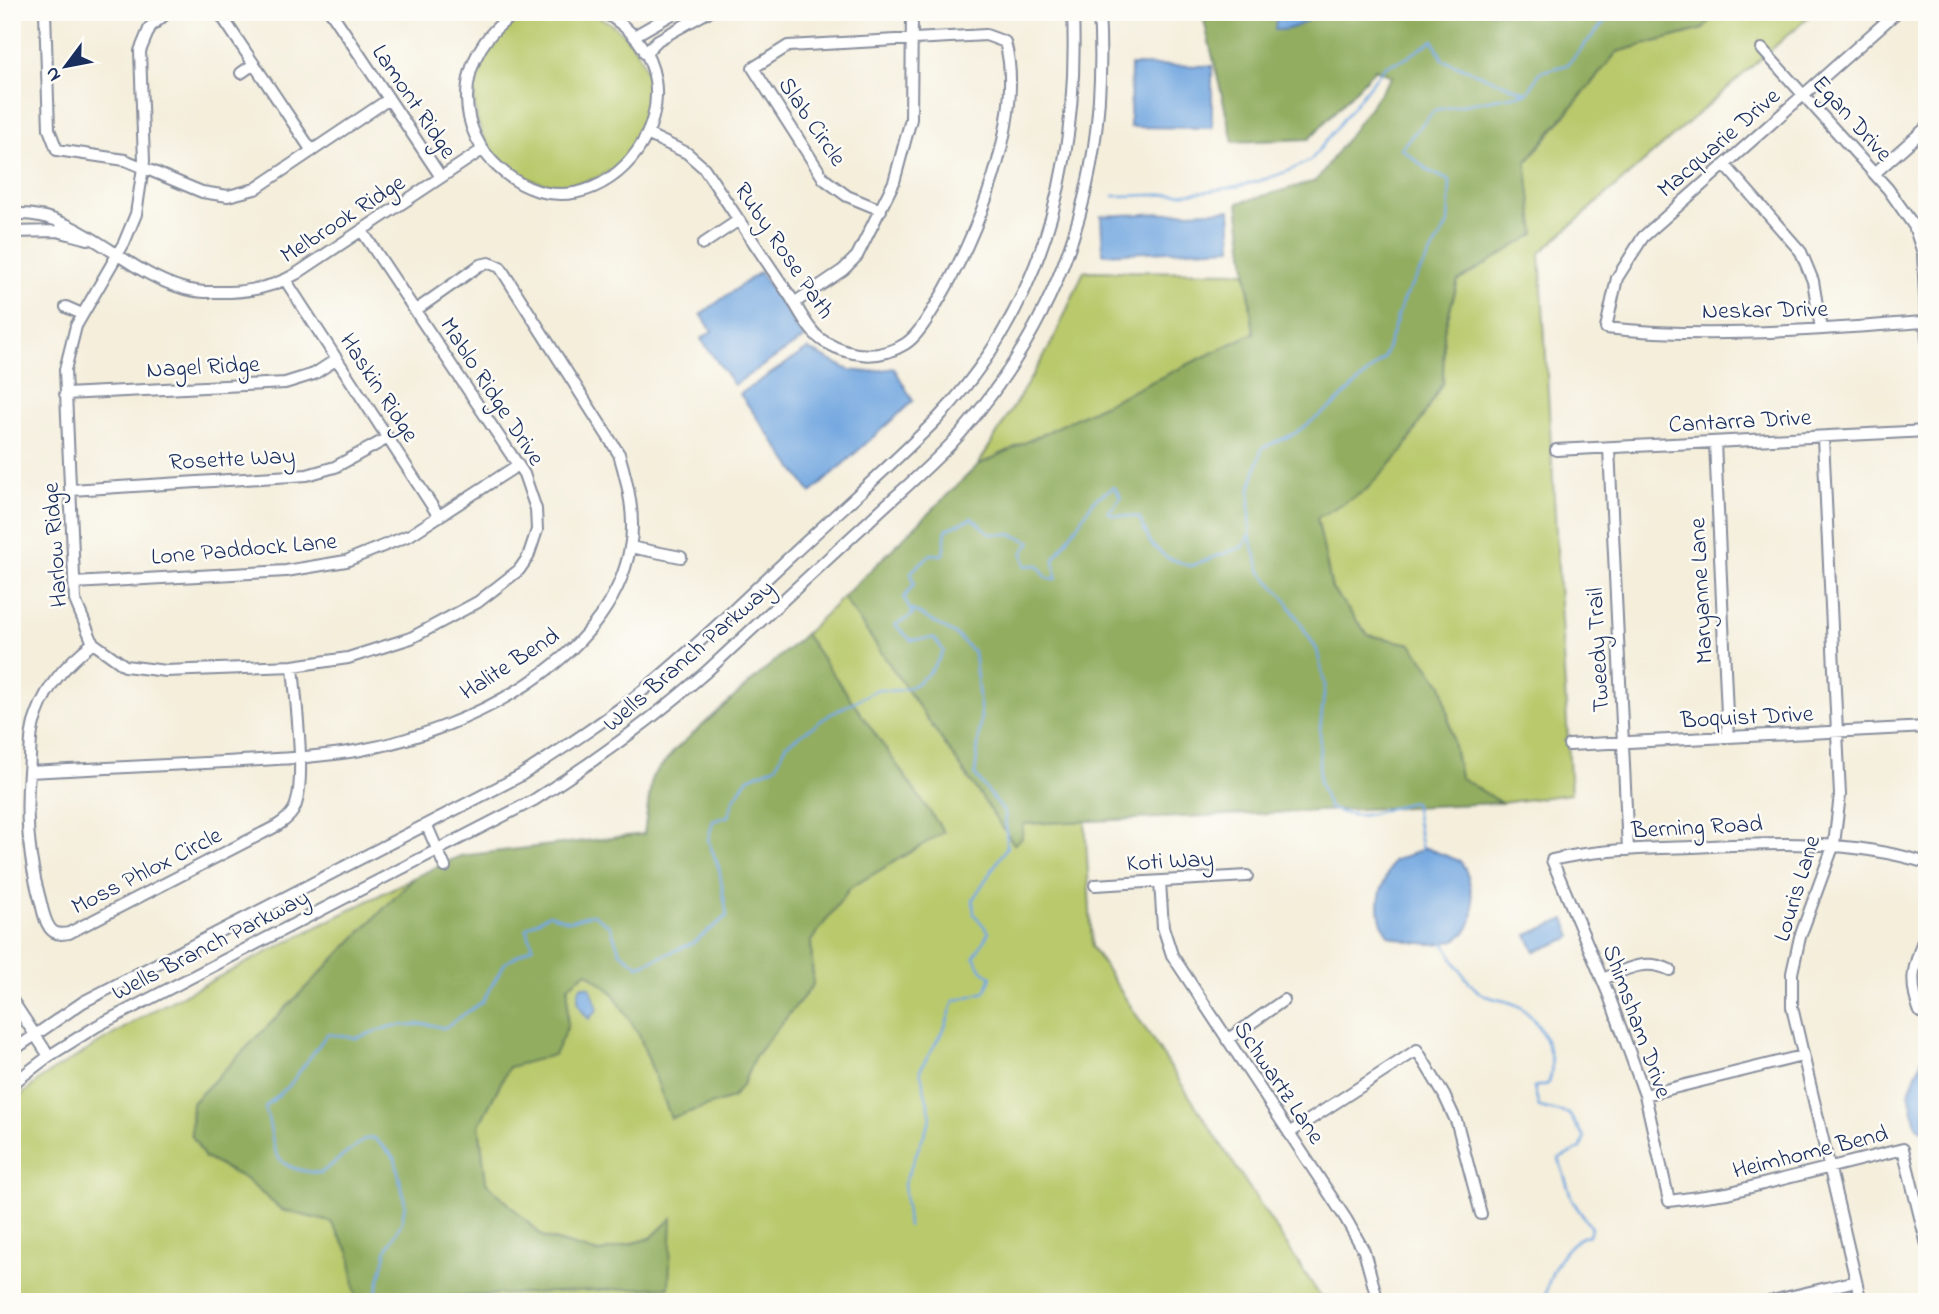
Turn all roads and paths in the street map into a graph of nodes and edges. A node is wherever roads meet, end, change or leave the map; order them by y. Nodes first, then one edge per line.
1 (45, 12) edge
2 (168, 12) edge
3 (219, 12) edge
4 (331, 12) edge
5 (519, 12) edge
6 (603, 12) edge
7 (676, 12) edge
8 (708, 12) edge
9 (912, 12) edge
10 (1073, 12) edge
11 (1099, 12) edge
12 (1897, 12) edge
13 (634, 36) junction
14 (914, 40) junction
15 (1762, 49) dead end
16 (645, 53) junction
17 (254, 64) junction
18 (241, 72) dead end
19 (1804, 94) junction
20 (389, 99) junction
21 (1927, 127) edge
22 (649, 135) junction
23 (482, 150) junction
24 (312, 151) junction
25 (1724, 165) junction
26 (144, 166) junction
27 (1875, 173) junction
28 (441, 177) junction
29 (881, 211) junction
30 (12, 214) edge
31 (35, 214) junction
32 (739, 220) junction
33 (35, 231) junction
34 (362, 231) junction
35 (12, 232) edge
36 (101, 244) junction
37 (703, 244) dead end
38 (1925, 252) edge
39 (118, 254) junction
40 (286, 281) junction
41 (794, 303) junction
42 (66, 307) dead end
43 (416, 310) junction
44 (82, 314) junction
45 (1926, 322) edge
46 (1606, 328) joint
47 (1821, 329) junction
48 (1927, 341) edge
49 (337, 359) junction
50 (65, 394) junction
51 (1927, 431) edge
52 (388, 438) junction
53 (1823, 438) junction
54 (1714, 442) junction
55 (1609, 448) junction
56 (1556, 450) dead end
57 (518, 465) junction
58 (71, 490) junction
59 (438, 515) junction
60 (630, 547) junction
61 (681, 557) dead end
62 (74, 583) junction
63 (93, 643) junction
64 (293, 666) junction
65 (1927, 727) edge
66 (1839, 732) junction
67 (1728, 737) junction
68 (1622, 743) junction
69 (1569, 745) dead end
70 (299, 758) junction
71 (29, 772) junction
72 (427, 825) junction
73 (1834, 844) junction
74 (1628, 850) junction
75 (438, 851) junction
76 (1552, 860) joint
77 (1927, 863) edge
78 (445, 867) dead end
79 (1247, 876) dead end
80 (1160, 882) junction
81 (1095, 885) dead end
82 (1927, 930) edge
83 (1670, 970) dead end
84 (1603, 979) junction
85 (12, 1000) edge
86 (1284, 1000) dead end
87 (1920, 1012) dead end
88 (34, 1035) junction
89 (1227, 1040) junction
90 (12, 1051) edge
91 (49, 1056) junction
92 (1802, 1056) junction
93 (12, 1084) edge
94 (1645, 1095) junction
95 (1289, 1133) junction
96 (1828, 1168) junction
97 (1670, 1201) joint
98 (1481, 1214) dead end
99 (1927, 1245) edge
100 (1856, 1281) junction
101 (1378, 1302) edge
102 (1768, 1302) edge
103 (1861, 1302) edge

1 - 26 street
2 - 26 street
3 - 17 street
4 - 20 street, Lamont Ridge
5 - 23 street
6 - 13 street
7 - 13 street
8 - 16 street
9 - 14 street
10 - 72 street, Wells Branch Parkway
11 - 75 street, Wells Branch Parkway
12 - 19 street, Macquarie Drive
13 - 16 street
14 - 29 street
14 - 29 street, Slab Circle
14 - 41 street, Ruby Rose Path
15 - 19 street, Egan Drive
16 - 22 street
17 - 18 street
17 - 24 street
19 - 25 street, Macquarie Drive
19 - 27 street, Egan Drive
20 - 24 street
20 - 28 street, Lamont Ridge
21 - 27 street
22 - 23 street
22 - 32 street, Ruby Rose Path
23 - 28 street, Melbrook Ridge
24 - 26 street
25 - 46 street, Macquarie Drive
25 - 47 street
26 - 39 street
27 - 38 street, Egan Drive
28 - 34 street, Melbrook Ridge
29 - 41 street
30 - 31 street, Melbrook Ridge
31 - 33 street
31 - 36 street, Melbrook Ridge
32 - 37 street
32 - 41 street, Ruby Rose Path
33 - 35 street, Melbrook Ridge
33 - 36 street, Melbrook Ridge
34 - 40 street, Melbrook Ridge
34 - 43 street, Mablo Ridge Drive
36 - 39 street, Melbrook Ridge
38 - 45 street, Egan Drive
39 - 40 street, Melbrook Ridge
39 - 44 street
40 - 49 street, Haskin Ridge
42 - 44 street
43 - 57 street, Mablo Ridge Drive
43 - 60 street, Halite Bend
44 - 50 street
45 - 47 street, Neskar Drive
45 - 48 street, Egan Drive
46 - 47 street, Neskar Drive
49 - 50 street, Nagel Ridge
49 - 52 street, Haskin Ridge
50 - 58 street, Harlow Ridge
51 - 53 street, Cantarra Drive
52 - 58 street, Rosette Way
52 - 59 street, Haskin Ridge
53 - 54 street, Cantarra Drive
53 - 66 street, Louris Lane
54 - 55 street, Cantarra Drive
54 - 67 street, Maryanne Lane
55 - 56 street, Cantarra Drive
55 - 68 street, Tweedy Trail
57 - 59 street, Lone Paddock Lane
57 - 64 street, Mablo Ridge Drive
58 - 62 street, Harlow Ridge
59 - 62 street, Lone Paddock Lane
60 - 61 street
60 - 70 street, Halite Bend
62 - 63 street, Harlow Ridge
63 - 64 street, Mablo Ridge Drive
63 - 71 street, Moss Phlox Circle
64 - 70 street, Moss Phlox Circle
65 - 66 street, Boquist Drive
66 - 67 street, Boquist Drive
66 - 73 street, Louris Lane
67 - 68 street, Boquist Drive
68 - 69 street, Boquist Drive
68 - 74 street, Tweedy Trail
70 - 71 street, Halite Bend
70 - 71 street, Moss Phlox Circle
72 - 75 street
72 - 88 street, Wells Branch Parkway
73 - 74 street, Berning Road
73 - 77 street, Berning Road
73 - 92 street, Louris Lane
74 - 76 street, Berning Road
75 - 78 street
75 - 91 street, Wells Branch Parkway
76 - 84 street, Shimsham Drive
79 - 80 street, Koti Way
80 - 81 street, Koti Way
80 - 89 street, Schwartz Lane
82 - 87 street
83 - 84 street
84 - 94 street, Shimsham Drive
85 - 88 street
86 - 89 street
88 - 90 street, Wells Branch Parkway
88 - 91 street
89 - 95 street, Schwartz Lane
91 - 93 street, Wells Branch Parkway
92 - 94 street
92 - 96 street, Louris Lane
94 - 97 street, Shimsham Drive
95 - 98 street
95 - 101 street, Schwartz Lane
96 - 97 street, Heimhome Bend
96 - 99 street, Heimhome Bend
96 - 100 street, Louris Lane
100 - 102 street
100 - 103 street, Louris Lane

